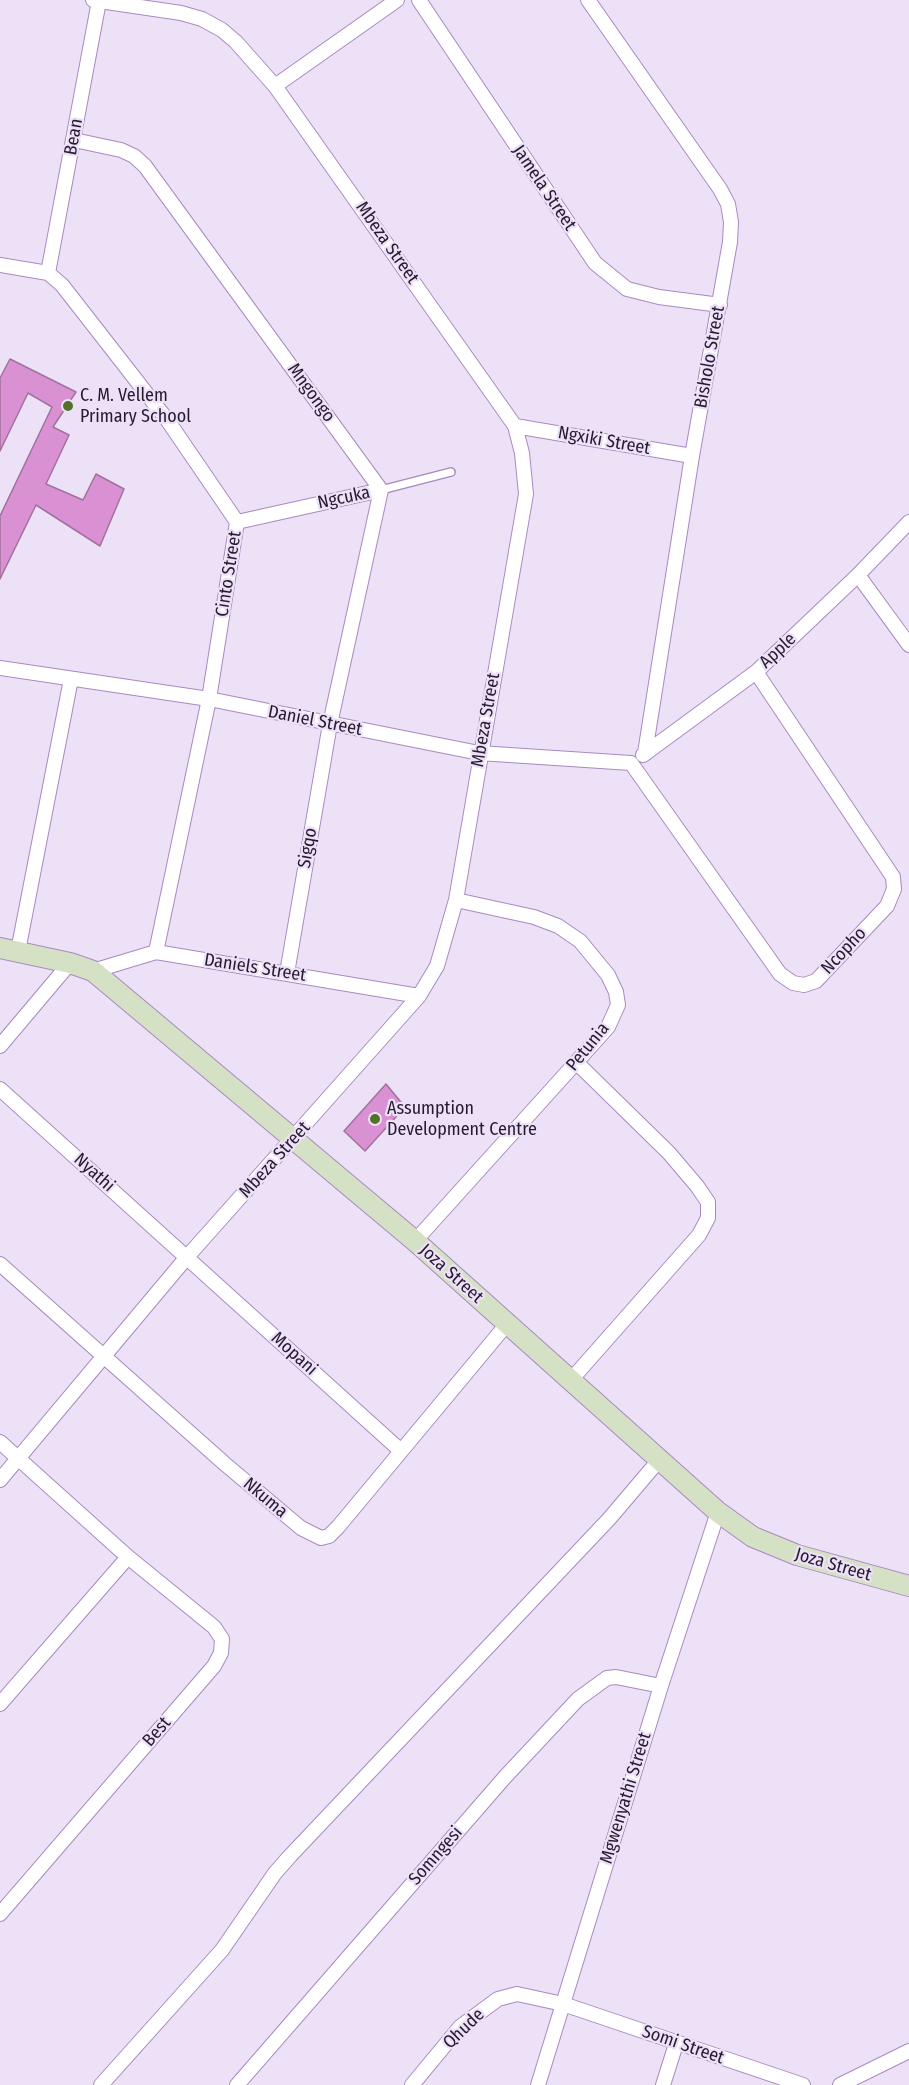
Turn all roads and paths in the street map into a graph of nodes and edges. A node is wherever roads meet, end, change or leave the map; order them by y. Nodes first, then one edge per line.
1 (397, 0) edge
2 (419, 0) edge
3 (588, 0) edge
4 (105, 1) edge
5 (275, 86) junction
6 (74, 140) junction
7 (0, 265) edge
8 (48, 273) junction
9 (720, 305) junction
10 (515, 426) junction
11 (692, 456) junction
12 (451, 472) dead end
13 (381, 490) junction
14 (237, 522) junction
15 (909, 522) edge
16 (858, 575) junction
17 (909, 645) edge
18 (0, 668) edge
19 (756, 672) junction
20 (71, 679) junction
21 (209, 699) junction
22 (330, 724) junction
23 (479, 753) junction
24 (645, 753) junction
25 (631, 763) junction
26 (456, 900) junction
27 (9, 949) edge
28 (156, 952) junction
29 (70, 963) junction
30 (93, 971) junction
31 (287, 973) junction
32 (419, 996) junction
33 (0, 1046) edge
34 (577, 1063) junction
35 (0, 1089) edge
36 (294, 1138) junction
37 (415, 1241) junction
38 (188, 1257) junction
39 (0, 1264) edge
40 (507, 1324) junction
41 (103, 1358) junction
42 (570, 1381) junction
43 (0, 1442) edge
44 (401, 1451) junction
45 (18, 1458) junction
46 (660, 1459) junction
47 (0, 1480) edge
48 (718, 1512) junction
49 (128, 1557) junction
50 (909, 1586) edge
51 (661, 1686) junction
52 (0, 1704) edge
53 (0, 1914) edge
54 (563, 2004) junction
55 (676, 2044) junction
56 (909, 2051) edge
57 (101, 2085) edge
58 (237, 2085) edge
59 (412, 2085) edge
60 (538, 2085) edge
61 (663, 2085) edge
62 (803, 2085) edge
63 (840, 2085) edge

1 - 5 street
2 - 9 street, Jamela Street
3 - 9 street, Bisholo Street
4 - 5 street, Mbeza Street
4 - 6 street, Bean
5 - 10 street, Mbeza Street
6 - 8 street, Bean
6 - 13 street, Mngongo
7 - 8 street
8 - 14 street, Cinto Street
9 - 11 street, Bisholo Street
10 - 11 street, Ngxiki Street
10 - 23 street, Mbeza Street
11 - 24 street, Bisholo Street
12 - 13 lane, Ngcuka
13 - 14 street, Ngcuka
13 - 22 street
14 - 21 street, Cinto Street
15 - 16 street, Apple
16 - 17 street
16 - 19 street, Apple
18 - 20 street, Daniel Street
19 - 24 street, Apple
19 - 25 street, Ncopho
20 - 21 street, Daniel Street
20 - 27 street
21 - 22 street, Daniel Street
21 - 28 street, Cinto Street
22 - 23 street, Daniel Street
22 - 31 street, Sigqo
23 - 25 street, Daniel Street
23 - 26 street, Mbeza Street
24 - 25 street, Apple
26 - 32 street, Mbeza Street
26 - 34 street, Petunia
27 - 29 street, Joza Street
28 - 30 street, Daniels Street
28 - 31 street, Daniels Street
29 - 30 street, Joza Street
29 - 33 street
30 - 36 street, Joza Street
31 - 32 street, Daniels Street
32 - 36 street, Mbeza Street
34 - 37 street, Petunia
34 - 42 street
35 - 38 street, Nyathi
36 - 37 street, Joza Street
36 - 38 street, Mbeza Street
37 - 40 street, Joza Street
38 - 41 street, Mbeza Street
38 - 44 street, Mopani
39 - 41 street, Nkuma
40 - 42 street, Joza Street
40 - 44 street, Nkuma
41 - 44 street, Nkuma
41 - 45 street, Mbeza Street
42 - 46 street, Joza Street
43 - 45 street, Best
45 - 47 street, Mbeza Street
45 - 49 street, Best
46 - 48 street, Joza Street
46 - 57 street
48 - 50 street, Joza Street
48 - 51 street, Mgwenyathi Street
49 - 52 street
49 - 53 street, Best
51 - 54 street, Mgwenyathi Street
51 - 58 street, Somngesi
54 - 55 street, Somi Street
54 - 59 street, Qhude
54 - 60 street, Mgwenyathi Street
55 - 61 street
55 - 62 street, Somi Street
56 - 63 street

